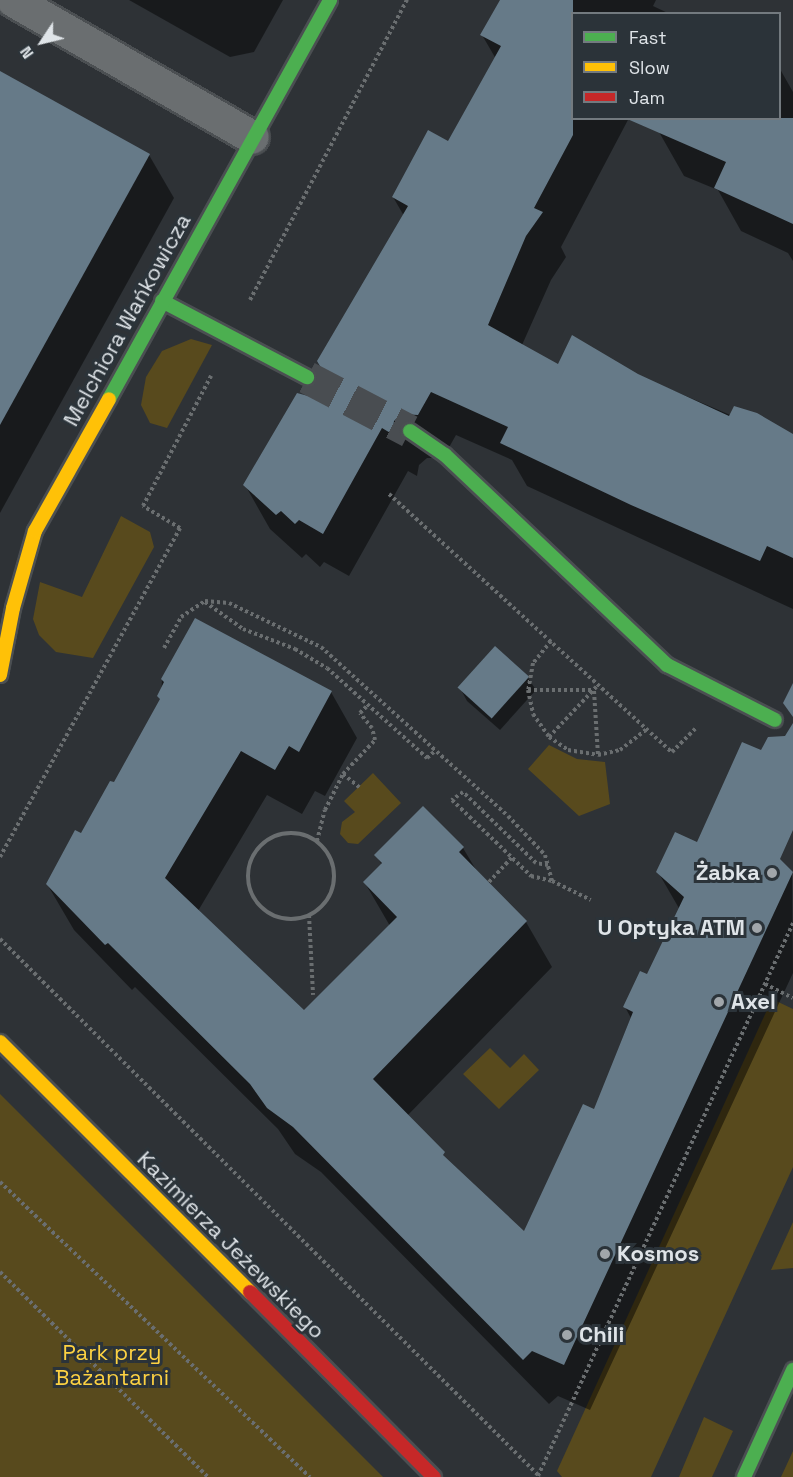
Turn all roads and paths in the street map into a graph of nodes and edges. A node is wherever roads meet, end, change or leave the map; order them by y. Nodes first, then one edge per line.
1 (13, 0) edge
2 (330, 0) edge
3 (407, 0) edge
4 (252, 137) junction
5 (162, 301) junction
6 (231, 336) junction
7 (307, 377) tunnel mouth
8 (410, 431) tunnel mouth
9 (389, 494) dead end
10 (205, 601) junction
11 (551, 641) junction
12 (164, 648) dead end
13 (0, 675) edge
14 (598, 685) junction
15 (528, 690) junction
16 (594, 690) junction
17 (368, 705) junction
18 (775, 720) dead end
19 (697, 727) dead end
20 (647, 729) junction
21 (549, 737) junction
22 (435, 751) junction
23 (598, 755) junction
24 (343, 774) junction
25 (359, 787) dead end
26 (317, 842) junction
27 (0, 857) edge
28 (511, 858) junction
29 (548, 866) junction
30 (552, 881) junction
31 (489, 882) dead end
32 (591, 900) dead end
33 (309, 915) junction
34 (793, 923) edge
35 (0, 939) edge
36 (765, 984) junction
37 (313, 995) dead end
38 (793, 998) edge
39 (0, 1042) edge
40 (0, 1182) edge
41 (0, 1272) edge
42 (793, 1370) edge
43 (208, 1477) edge
44 (310, 1477) edge
45 (434, 1477) edge
46 (539, 1477) edge
47 (744, 1477) edge

1 - 4 street
2 - 4 street, Melchiora Wańkowicza
3 - 6 path
4 - 5 street, Melchiora Wańkowicza
5 - 6 street
5 - 13 street, Melchiora Wańkowicza
6 - 7 street
6 - 27 path
8 - 18 street
9 - 11 path
10 - 12 path
10 - 17 path
10 - 22 path
11 - 14 path
11 - 15 path
14 - 16 path
14 - 20 path
15 - 16 path
15 - 21 path
16 - 21 path
16 - 23 path
17 - 22 path
17 - 24 path
19 - 20 path
20 - 23 path
21 - 23 path
22 - 29 path
24 - 25 path
24 - 26 path
26 - 33 path
26 - 33 path
28 - 29 path
28 - 30 path
28 - 31 path
29 - 30 path
30 - 32 path
33 - 37 path
34 - 36 path
35 - 46 path
36 - 38 path
36 - 46 path
39 - 45 street, Kazimierza Jeżewskiego
40 - 44 path
41 - 43 path
42 - 47 street

